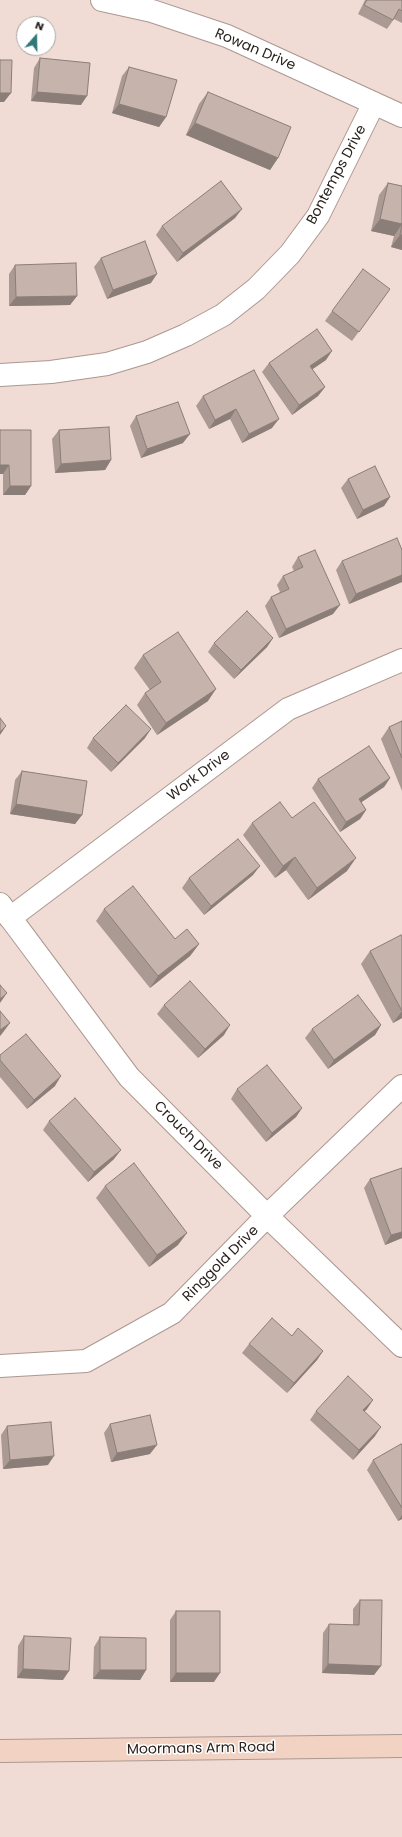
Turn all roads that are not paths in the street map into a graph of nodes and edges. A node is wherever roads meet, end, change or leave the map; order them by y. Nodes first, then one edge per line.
1 (102, 0) edge
2 (374, 103) junction
3 (402, 116) edge
4 (0, 375) edge
5 (402, 660) edge
6 (5, 911) edge
7 (402, 1086) edge
8 (267, 1216) junction
9 (402, 1346) edge
10 (0, 1366) edge
11 (402, 1746) edge
12 (0, 1751) edge

1 - 2 street, Rowan Drive
2 - 3 street, Rowan Drive
2 - 4 street, Bontemps Drive
5 - 6 street, Work Drive
6 - 8 street, Crouch Drive
7 - 8 street, Ringgold Drive
8 - 9 street, Crouch Drive
8 - 10 street, Ringgold Drive
11 - 12 street, Moormans Arm Road

